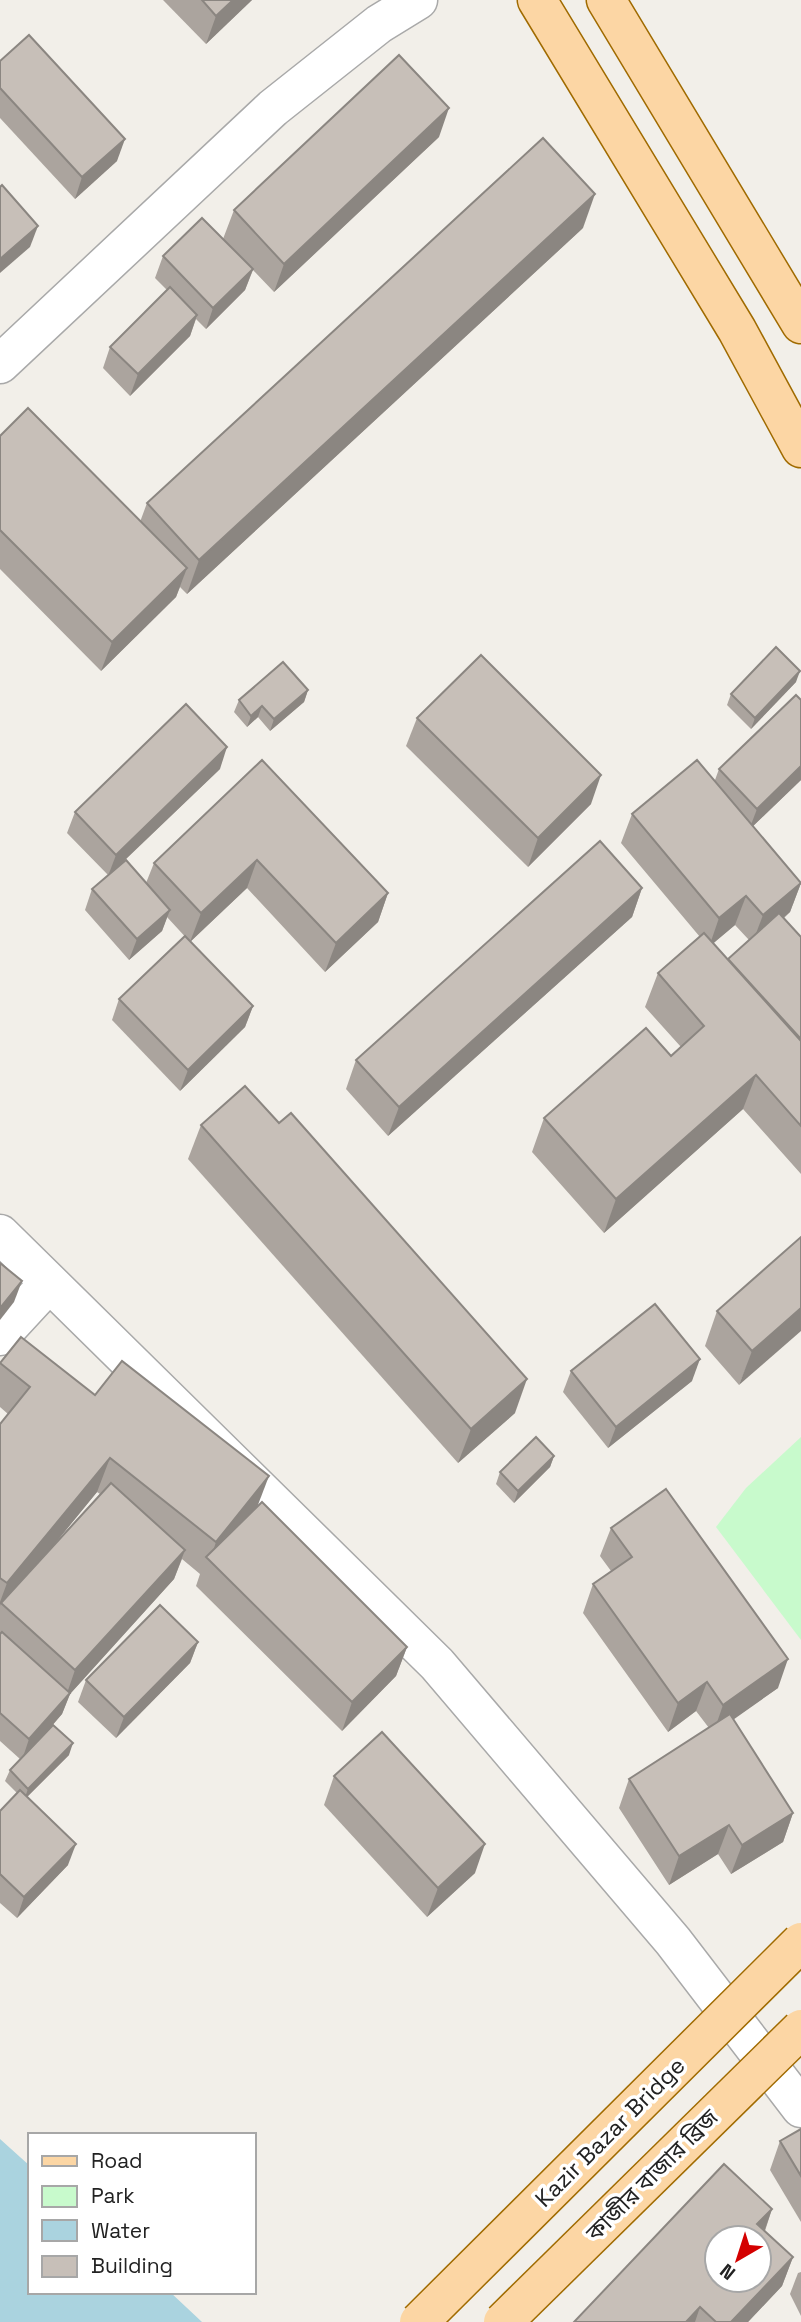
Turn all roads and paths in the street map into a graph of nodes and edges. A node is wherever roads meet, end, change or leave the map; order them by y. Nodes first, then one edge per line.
1 (418, 0) edge
2 (537, 0) edge
3 (606, 0) edge
4 (801, 324) edge
5 (0, 364) edge
6 (801, 448) edge
7 (0, 1234) edge
8 (49, 1283) junction
9 (0, 1336) edge
10 (801, 1942) edge
11 (801, 2029) edge
12 (801, 2108) edge
13 (419, 2322) edge
14 (503, 2322) edge

1 - 5 street
2 - 6 main road
3 - 4 main road
7 - 8 street
8 - 9 street
8 - 12 street
10 - 13 main road, Kazir Bazar Bridge, bridge
11 - 14 main road, কাজীর বাজার ব্রিজ, bridge

